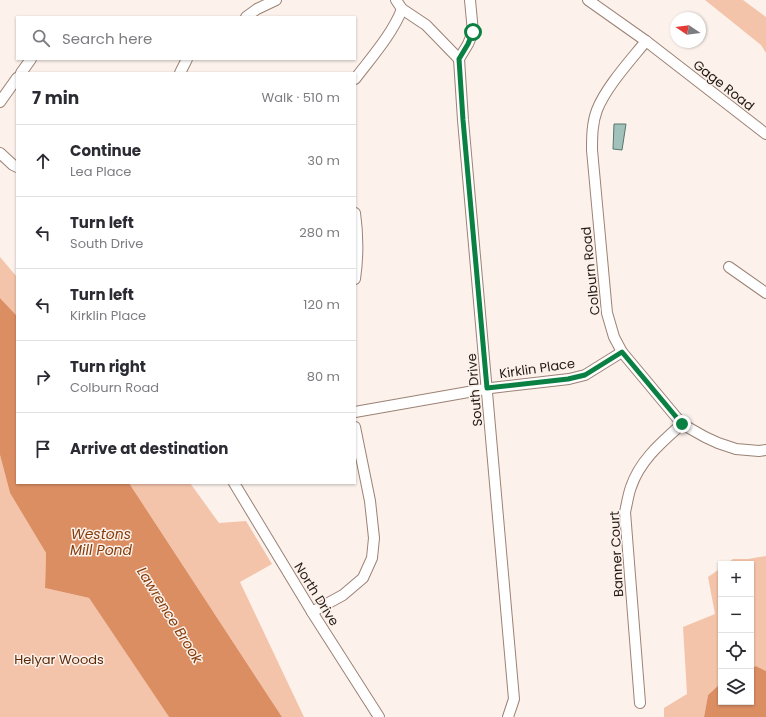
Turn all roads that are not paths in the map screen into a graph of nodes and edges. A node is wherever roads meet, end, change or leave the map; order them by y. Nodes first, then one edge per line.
1 (276, 0) edge
2 (396, 0) edge
3 (470, 0) edge
4 (588, 0) edge
5 (402, 9) junction
6 (247, 16) edge
7 (646, 41) junction
8 (459, 59) junction
9 (30, 60) edge
10 (186, 60) edge
11 (22, 72) edge
12 (180, 72) edge
13 (356, 78) edge
14 (16, 79) edge
15 (0, 102) edge
16 (766, 134) edge
17 (0, 153) edge
18 (16, 166) edge
19 (356, 226) edge
20 (729, 267) dead end
21 (356, 269) edge
22 (766, 293) edge
23 (622, 352) junction
24 (487, 388) junction
25 (356, 412) edge
26 (682, 424) junction
27 (356, 432) edge
28 (766, 450) edge
29 (235, 484) edge
30 (312, 612) junction
31 (640, 703) dead end
32 (378, 717) edge
33 (508, 717) edge

1 - 6 street
2 - 5 street
3 - 8 street
4 - 7 street, Gage Road
5 - 8 street
5 - 13 street
7 - 16 street, Gage Road
7 - 23 street, Colburn Road
8 - 24 street, South Drive
9 - 11 street
10 - 12 street
14 - 15 street
17 - 18 street
19 - 21 street
20 - 22 street
23 - 24 street, Kirklin Place
23 - 26 street, Colburn Road
24 - 25 street, Kirklin Place
24 - 33 street, South Drive
26 - 28 street, Colburn Road
26 - 31 street, Banner Court
27 - 30 street
29 - 30 street, North Drive
30 - 32 street, North Drive

